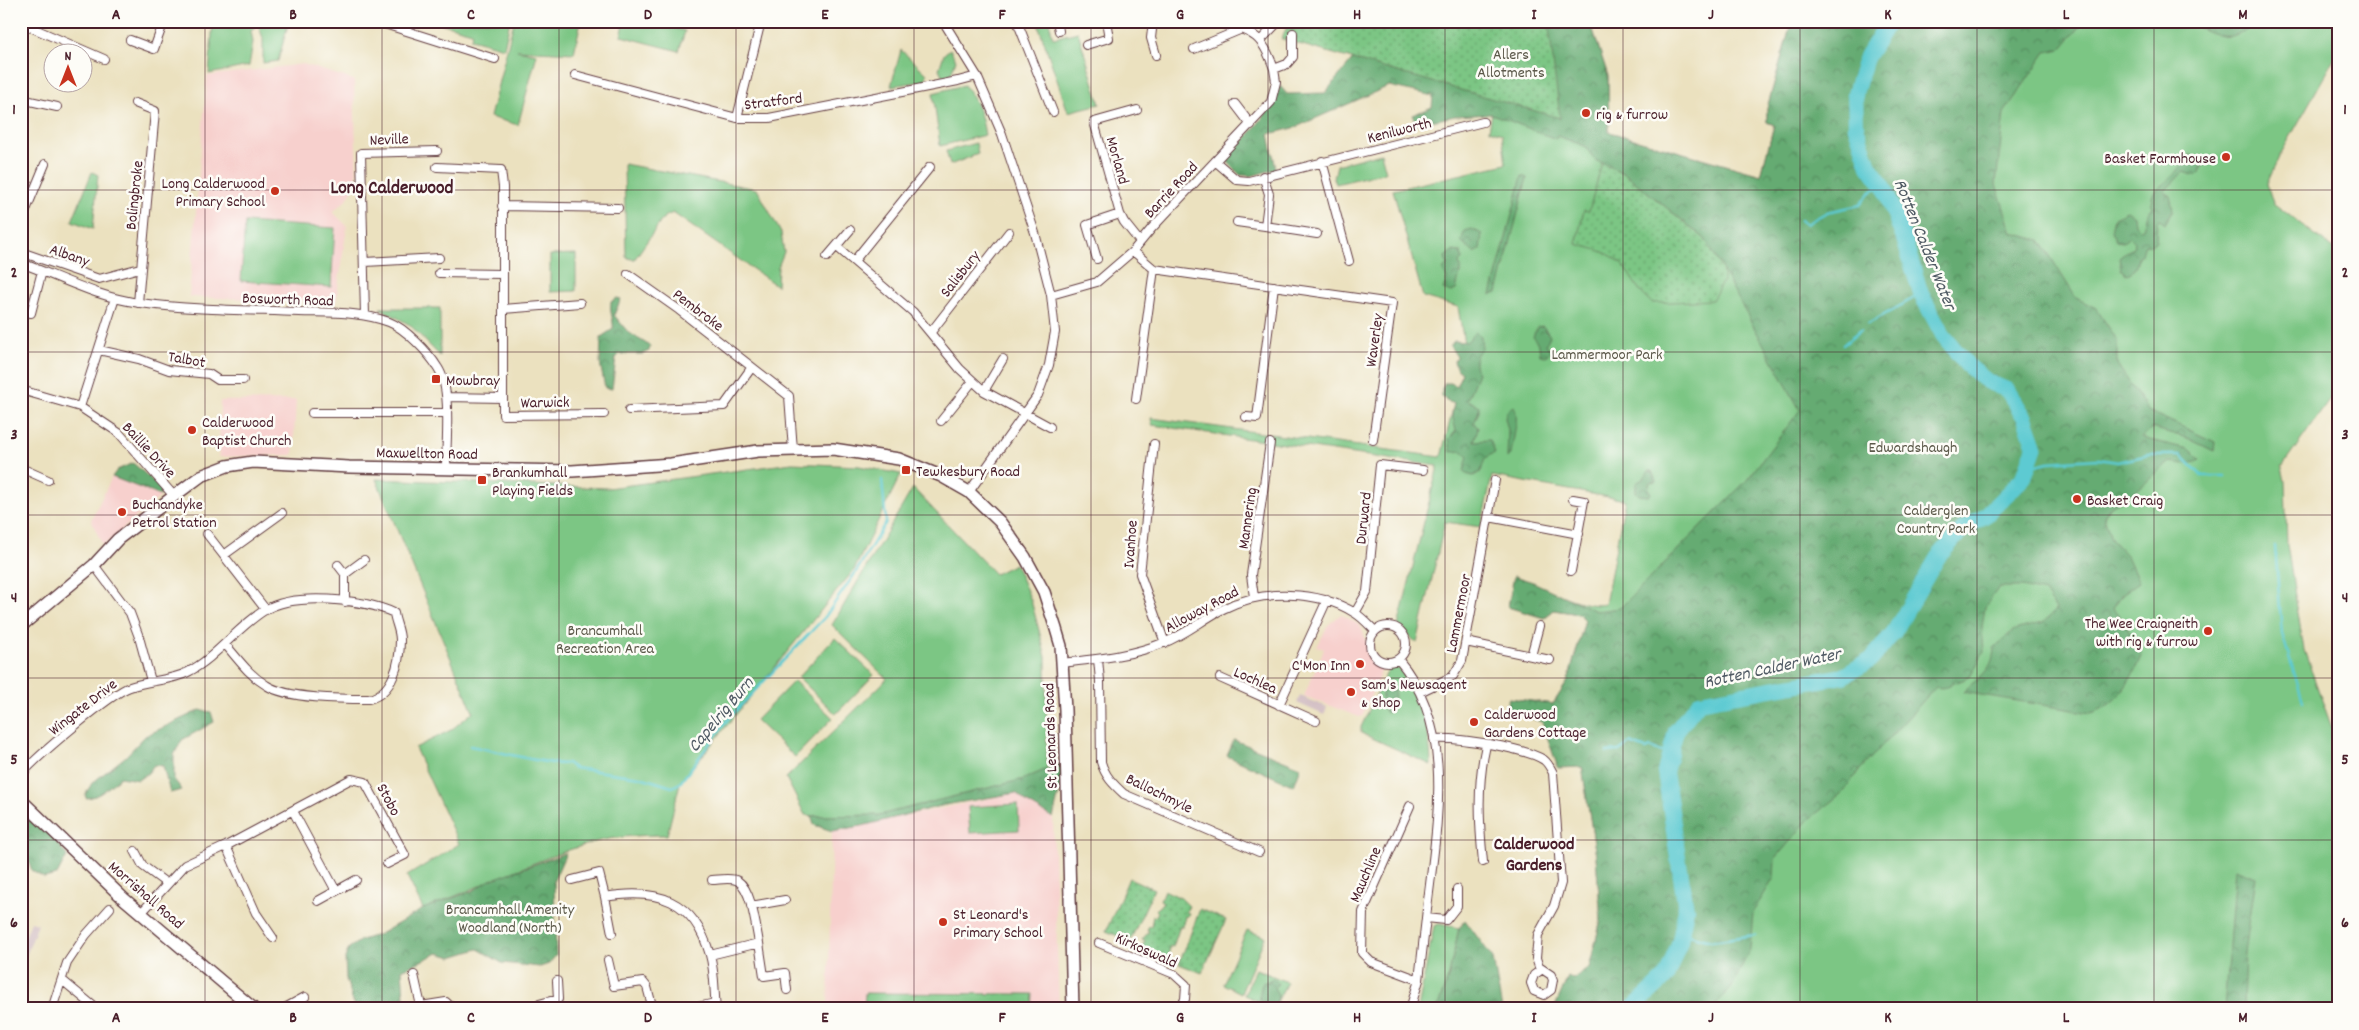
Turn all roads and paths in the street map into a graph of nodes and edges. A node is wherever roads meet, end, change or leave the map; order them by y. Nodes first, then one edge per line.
1 (164, 21) edge
2 (375, 21) edge
3 (761, 21) edge
4 (943, 21) edge
5 (1017, 21) edge
6 (1057, 21) edge
7 (1106, 21) edge
8 (1152, 21) edge
9 (1214, 21) edge
10 (1279, 21) edge
11 (2334, 21) edge
12 (21, 23) edge
13 (2338, 24) edge
14 (1242, 30) junction
15 (1058, 31) dead end
16 (1293, 33) dead end
17 (130, 40) dead end
18 (1261, 40) junction
19 (1086, 44) dead end
20 (1194, 49) dead end
21 (1156, 55) dead end
22 (104, 58) dead end
23 (495, 59) dead end
24 (1274, 69) junction
25 (575, 75) dead end
26 (977, 76) junction
27 (21, 99) edge
28 (135, 103) dead end
29 (1235, 104) dead end
30 (57, 107) dead end
31 (1137, 110) dead end
32 (1053, 112) dead end
33 (737, 118) junction
34 (1483, 122) dead end
35 (1251, 125) junction
36 (437, 151) dead end
37 (1215, 161) junction
38 (1322, 161) junction
39 (45, 164) dead end
40 (930, 167) dead end
41 (437, 168) dead end
42 (1264, 176) junction
43 (502, 206) junction
44 (618, 208) dead end
45 (1120, 214) junction
46 (21, 222) edge
47 (1237, 222) dead end
48 (1265, 226) junction
49 (850, 230) dead end
50 (1009, 232) dead end
51 (1317, 234) dead end
52 (1140, 242) junction
53 (837, 247) junction
54 (1134, 250) junction
55 (21, 252) edge
56 (827, 257) dead end
57 (439, 258) dead end
58 (1097, 258) dead end
59 (854, 260) junction
60 (1350, 261) dead end
61 (365, 262) junction
62 (21, 263) edge
63 (140, 268) junction
64 (1154, 269) junction
65 (42, 271) junction
66 (439, 273) dead end
67 (502, 274) junction
68 (628, 274) dead end
69 (1274, 286) junction
70 (1051, 296) junction
71 (115, 298) junction
72 (138, 303) junction
73 (580, 303) dead end
74 (503, 308) junction
75 (21, 311) edge
76 (365, 315) junction
77 (931, 332) junction
78 (99, 350) junction
79 (1003, 359) dead end
80 (752, 367) junction
81 (243, 380) dead end
82 (973, 381) junction
83 (21, 390) edge
84 (984, 391) junction
85 (447, 397) junction
86 (502, 398) junction
87 (1136, 399) dead end
88 (80, 407) junction
89 (629, 410) dead end
90 (312, 413) dead end
91 (446, 413) junction
92 (604, 414) dead end
93 (1024, 414) junction
94 (1246, 417) dead end
95 (941, 421) dead end
96 (1050, 427) dead end
97 (1373, 440) dead end
98 (1154, 444) dead end
99 (1270, 444) dead end
100 (793, 450) junction
101 (21, 468) edge
102 (446, 468) junction
103 (1423, 470) dead end
104 (48, 480) dead end
105 (1495, 480) dead end
106 (969, 492) junction
107 (174, 496) junction
108 (1573, 499) dead end
109 (282, 512) dead end
110 (1489, 517) junction
111 (207, 534) dead end
112 (1579, 534) junction
113 (224, 555) junction
114 (364, 560) dead end
115 (94, 565) junction
116 (338, 566) dead end
117 (1571, 571) dead end
118 (345, 574) junction
119 (1254, 597) junction
120 (1327, 600) junction
121 (344, 602) junction
122 (266, 610) junction
123 (1356, 613) junction
124 (21, 626) edge
125 (1539, 626) dead end
126 (1375, 631) junction
127 (1466, 642) junction
128 (1165, 643) junction
129 (225, 644) junction
130 (1531, 656) junction
131 (1398, 658) junction
132 (1098, 659) junction
133 (1550, 660) dead end
134 (1062, 663) junction
135 (1220, 678) dead end
136 (151, 681) junction
137 (1420, 692) junction
138 (1280, 705) junction
139 (1316, 721) dead end
140 (1434, 739) junction
141 (1486, 745) junction
142 (21, 774) edge
143 (21, 800) edge
144 (1410, 806) dead end
145 (293, 811) junction
146 (226, 846) junction
147 (134, 851) dead end
148 (1259, 852) dead end
149 (1483, 862) dead end
150 (387, 864) dead end
151 (356, 880) dead end
152 (572, 880) dead end
153 (712, 880) dead end
154 (166, 883) junction
155 (1458, 889) dead end
156 (336, 891) junction
157 (605, 897) junction
158 (785, 900) dead end
159 (318, 901) dead end
160 (751, 906) junction
161 (110, 908) dead end
162 (142, 912) junction
163 (1426, 918) junction
164 (612, 933) dead end
165 (273, 938) dead end
166 (759, 943) junction
167 (1099, 943) dead end
168 (710, 955) junction
169 (608, 960) dead end
170 (1541, 970) dead end
171 (414, 975) dead end
172 (62, 980) junction
173 (1419, 980) junction
174 (557, 981) dead end
175 (787, 990) dead end
176 (305, 997) dead end
177 (716, 1006) edge
178 (52, 1009) edge
179 (97, 1009) edge
180 (254, 1009) edge
181 (283, 1009) edge
182 (453, 1009) edge
183 (537, 1009) edge
184 (653, 1009) edge
185 (689, 1009) edge
186 (1073, 1009) edge
187 (1180, 1009) edge
188 (1410, 1009) edge

1 - 17 street
2 - 23 street
3 - 33 street
4 - 26 street
5 - 32 street
6 - 15 street
7 - 19 street
8 - 21 street
9 - 14 street
10 - 18 street
11 - 13 street
12 - 22 street
14 - 18 street
14 - 20 street
16 - 24 street
18 - 24 street, Barrie Road
24 - 35 street, Barrie Road
25 - 33 street, Stratford
26 - 33 street, Stratford
26 - 70 street
27 - 30 street
28 - 63 street, Bolingbroke
29 - 35 street
31 - 45 street, Morland
34 - 38 street, Kenilworth
35 - 37 street, Barrie Road
36 - 61 street, Neville
37 - 42 street, Kenilworth
37 - 52 street, Barrie Road
38 - 42 street, Kenilworth
38 - 60 street
39 - 46 street
40 - 59 street
41 - 43 street, Warwick
42 - 48 street
43 - 44 street
43 - 67 street, Warwick
45 - 52 street, Morland
45 - 58 street
47 - 48 street
48 - 51 street
49 - 53 street
50 - 77 street, Salisbury
52 - 54 street, Barrie Road
53 - 56 street
53 - 59 street
54 - 64 street
54 - 70 street, Barrie Road
55 - 63 street, Albany
57 - 61 street
59 - 77 street
61 - 76 street, Neville
62 - 65 street, Bosworth Road
63 - 72 street, Bolingbroke
64 - 69 street, Waverley
64 - 87 street
65 - 71 street, Bosworth Road
65 - 75 street
66 - 67 street
67 - 74 street, Warwick
68 - 80 street, Pembroke
69 - 94 street
69 - 97 street, Waverley
70 - 93 street
71 - 72 street, Bosworth Road
71 - 78 street
72 - 76 street, Bosworth Road
73 - 74 street
74 - 86 street, Warwick
76 - 85 street, Bosworth Road
77 - 82 street
78 - 81 street, Talbot
78 - 88 street
79 - 84 street
80 - 89 street
80 - 100 street, Pembroke
82 - 84 street
82 - 95 street
83 - 88 street, Baillie Drive
84 - 93 street
85 - 86 street, Warwick
85 - 91 street, Bosworth Road
86 - 92 street, Warwick
88 - 107 street, Baillie Drive
90 - 91 street
91 - 102 street, Bosworth Road
93 - 96 street
93 - 106 street
98 - 128 street, Ivanhoe
99 - 119 street, Mannering
100 - 102 street, Maxwellton Road
100 - 106 street, Maxwellton Road
101 - 104 street
102 - 107 street, Maxwellton Road
103 - 123 street, Durward
105 - 110 street, Lammermoor
106 - 134 street, St Leonards Road
107 - 115 street, Maxwellton Road
108 - 112 street
109 - 113 street
110 - 112 street
110 - 127 street, Lammermoor
111 - 113 street
112 - 117 street
113 - 122 street
114 - 118 street
115 - 124 street, Maxwellton Road
115 - 136 street
116 - 118 street
118 - 121 street
119 - 120 street, Alloway Road
119 - 128 street, Alloway Road
120 - 123 street, Alloway Road
120 - 138 street, Lochlea
121 - 122 street, Wingate Drive
121 - 129 street, Wingate Drive
122 - 129 street, Wingate Drive
123 - 126 street, Alloway Road
125 - 130 street
126 - 131 street
126 - 131 street
127 - 130 street
127 - 137 street, Lammermoor
128 - 132 street, Alloway Road
129 - 136 street, Wingate Drive
130 - 133 street
131 - 137 street
132 - 134 street, Alloway Road
132 - 148 street, Ballochmyle
134 - 186 street, St Leonards Road
135 - 138 street, Lochlea
136 - 142 street, Wingate Drive
137 - 140 street
138 - 139 street, Lochlea
140 - 141 street
140 - 163 street
141 - 149 street
141 - 170 street
143 - 162 street, Morrishall Road
144 - 173 street, Mauchline
145 - 146 street, Stobo
145 - 150 street, Stobo
145 - 156 street
146 - 154 street, Stobo
146 - 165 street
147 - 154 street
151 - 156 street
152 - 157 street
153 - 160 street
154 - 162 street, Stobo
155 - 163 street
156 - 159 street
157 - 164 street
157 - 168 street
158 - 160 street
160 - 166 street
161 - 172 street
162 - 180 street, Morrishall Road
163 - 173 street
166 - 168 street
166 - 175 street
167 - 187 street, Kirkoswald
168 - 177 street
169 - 184 street
171 - 182 street
172 - 178 street
172 - 179 street
173 - 188 street
174 - 183 street
176 - 181 street
177 - 185 street

